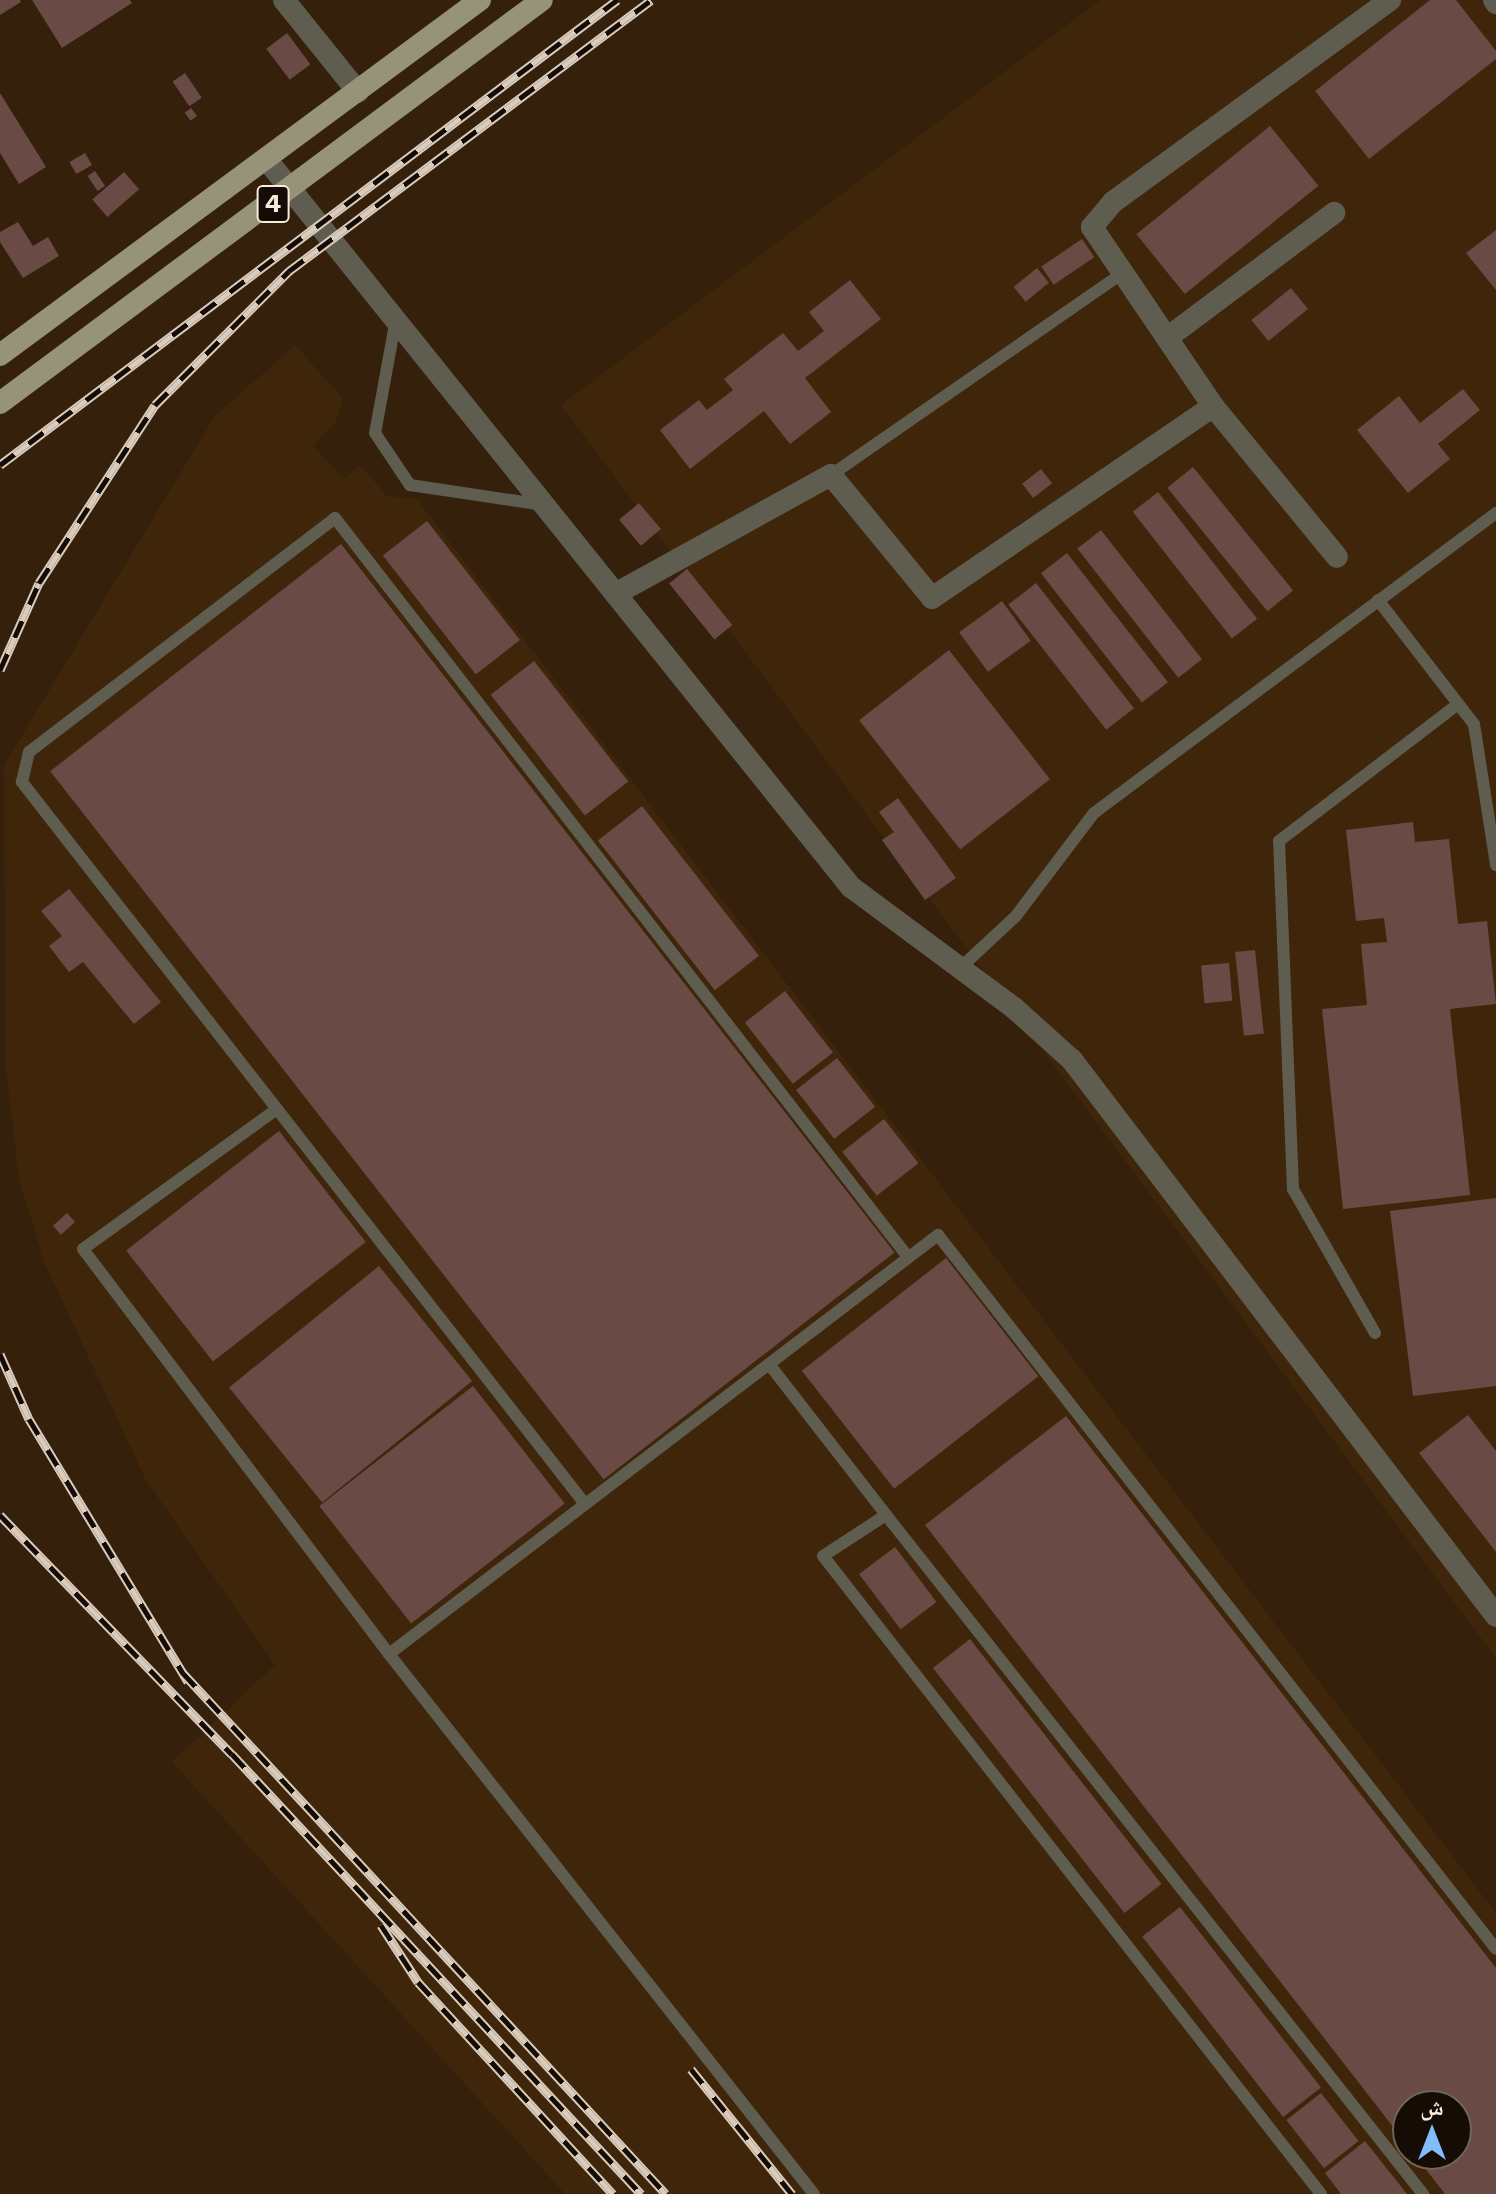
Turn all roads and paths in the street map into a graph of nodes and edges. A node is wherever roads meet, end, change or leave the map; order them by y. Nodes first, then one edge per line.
1 (284, 0) edge
2 (480, 0) edge
3 (542, 0) edge
4 (1390, 0) edge
5 (358, 92) junction
6 (267, 160) junction
7 (292, 189) junction
8 (1334, 213) dead end
9 (1123, 273) junction
10 (396, 316) junction
11 (1167, 338) junction
12 (0, 355) edge
13 (0, 403) edge
14 (1213, 406) junction
15 (831, 475) junction
16 (548, 506) junction
17 (1496, 513) edge
18 (1337, 557) dead end
19 (617, 593) junction
20 (1378, 600) junction
21 (1458, 704) junction
22 (1496, 865) edge
23 (959, 969) junction
24 (277, 1109) junction
25 (908, 1257) junction
26 (1375, 1333) dead end
27 (769, 1364) junction
28 (585, 1504) junction
29 (886, 1515) junction
30 (1496, 1616) edge
31 (389, 1654) junction
32 (1496, 1949) edge
33 (814, 2194) edge
34 (1321, 2194) edge
35 (1423, 2194) edge

1 - 5 street
2 - 5 main road, 4
3 - 7 main road, 4
4 - 9 street
5 - 6 main road, 4
6 - 7 street
6 - 12 main road, 4
7 - 10 street
7 - 13 main road, 4
8 - 11 street
9 - 11 street
9 - 15 lane
10 - 16 street
10 - 16 lane
11 - 14 street
14 - 15 street
14 - 18 street
15 - 19 street
16 - 19 street
17 - 20 lane
19 - 23 street
20 - 21 lane
20 - 23 lane
21 - 22 lane
21 - 26 lane
23 - 30 street
24 - 25 lane
24 - 28 lane
24 - 31 lane
25 - 27 lane
25 - 32 lane
27 - 28 lane
27 - 29 lane
28 - 31 lane
29 - 34 lane
29 - 35 lane
31 - 33 lane

